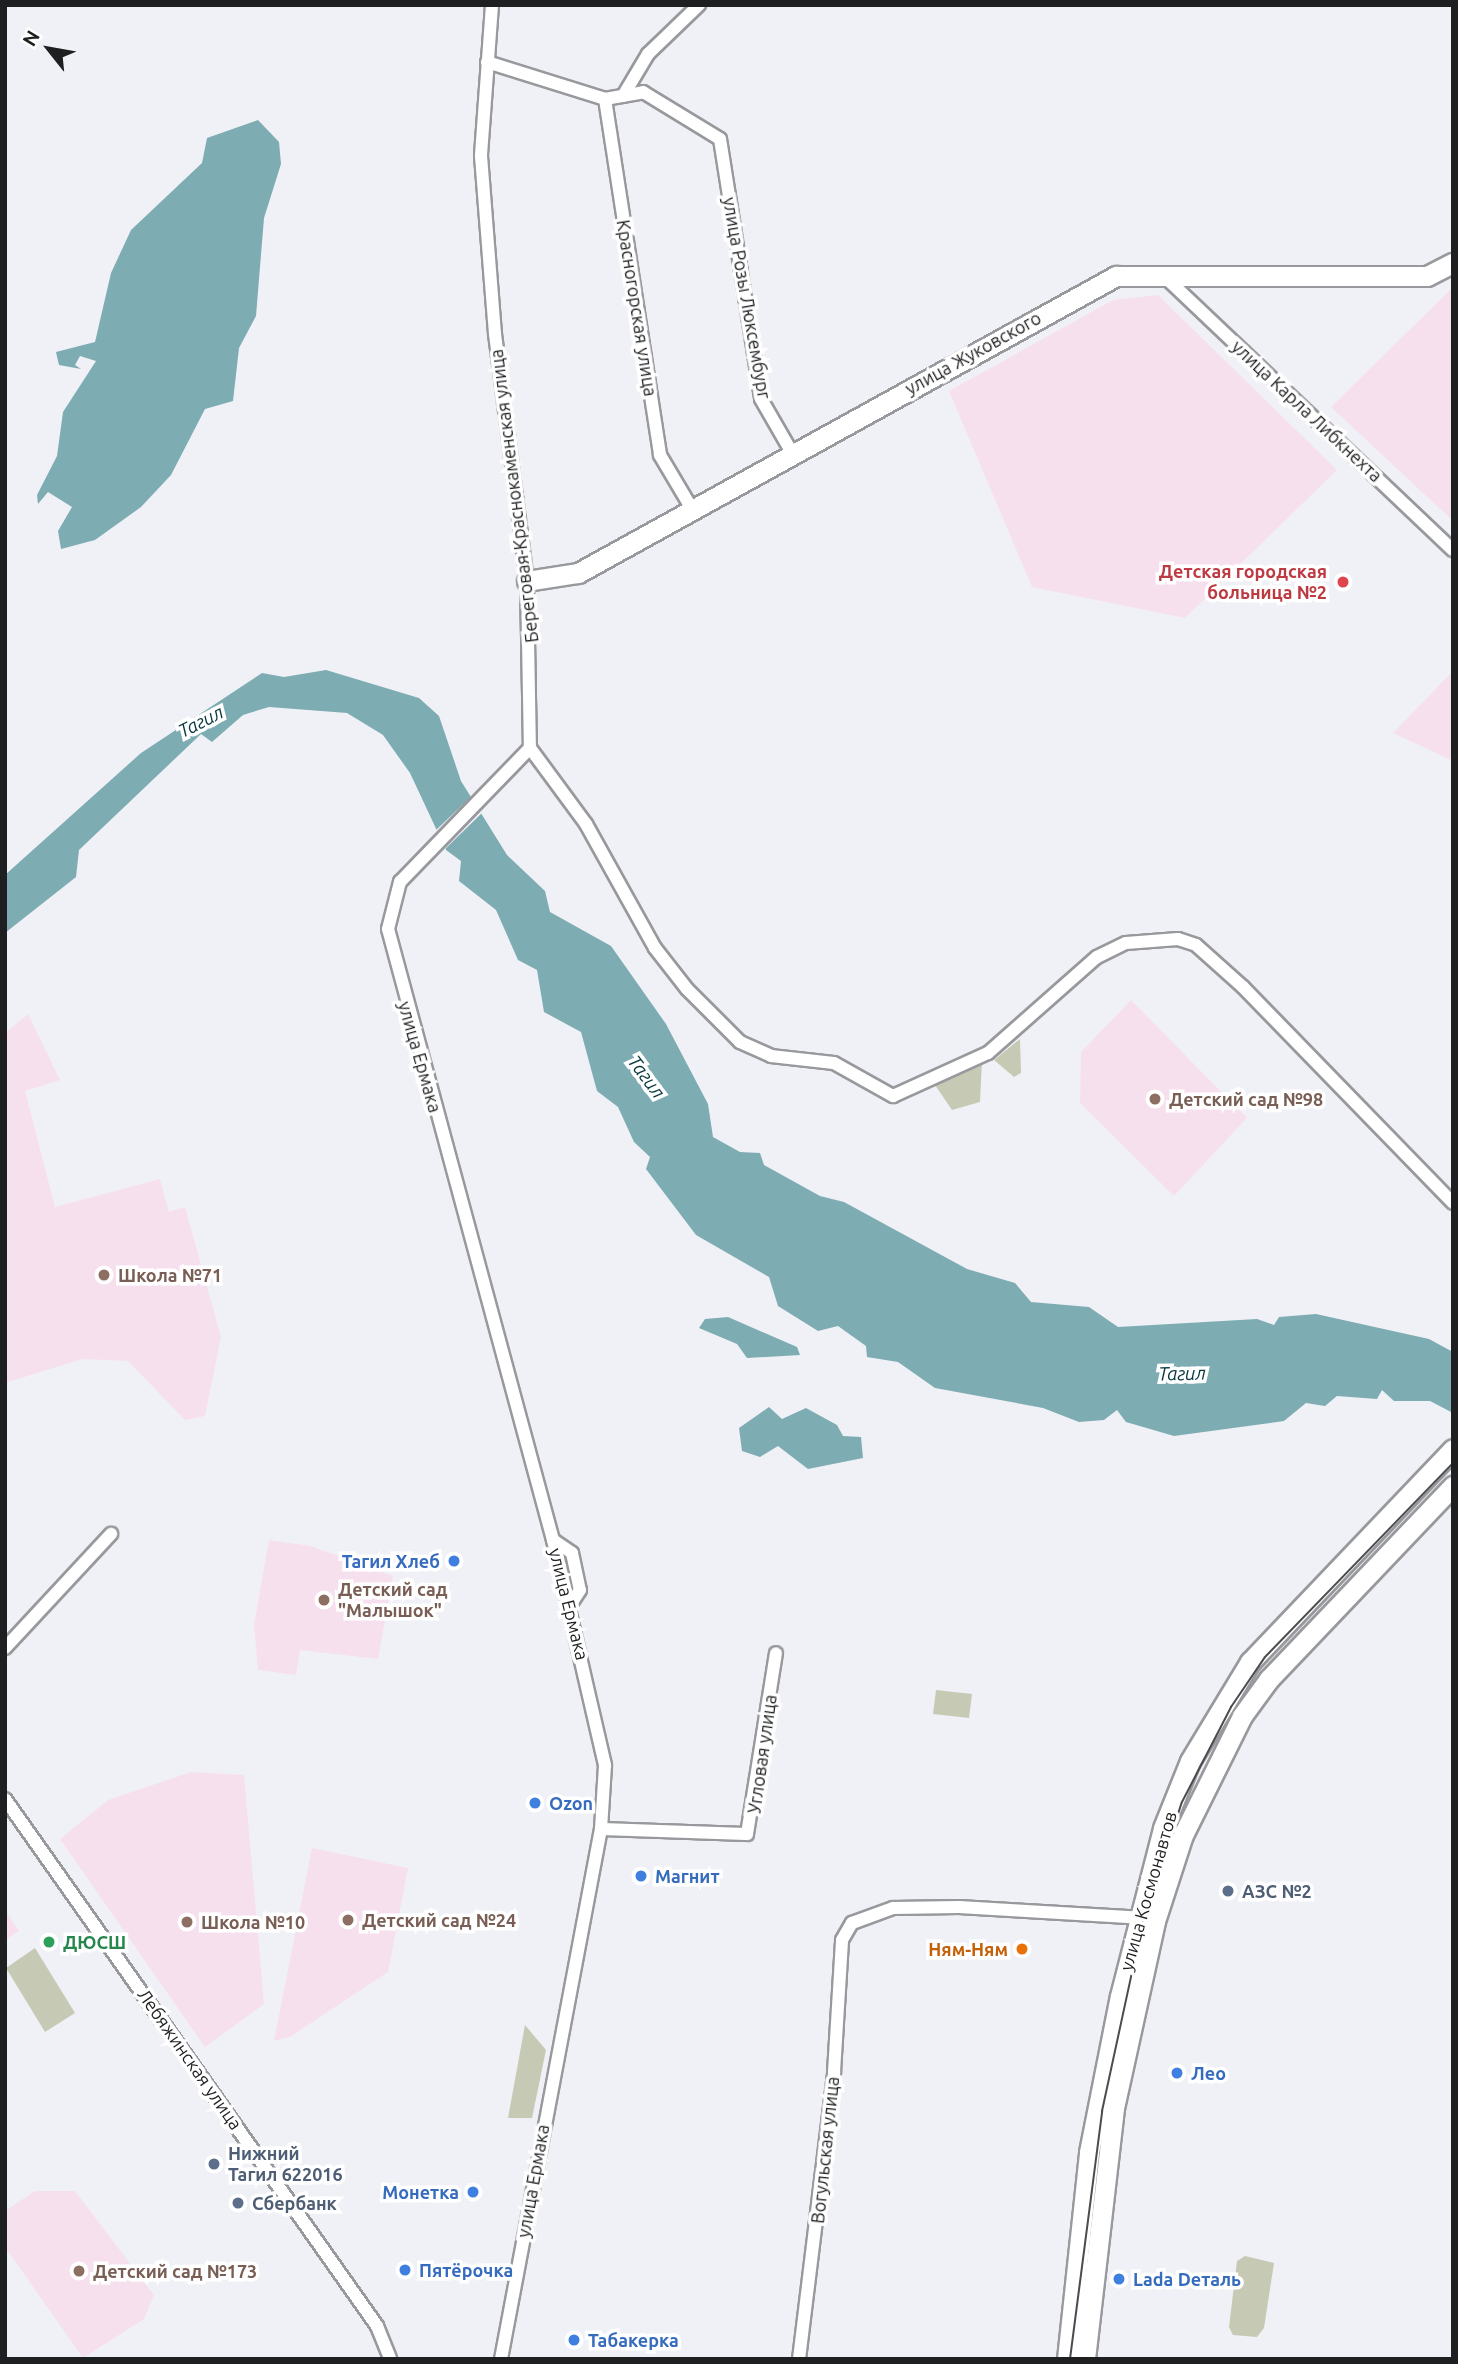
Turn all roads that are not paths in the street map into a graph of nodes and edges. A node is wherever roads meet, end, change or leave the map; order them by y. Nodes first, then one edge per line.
1 (492, 5) edge
2 (699, 5) edge
3 (487, 62) junction
4 (623, 96) junction
5 (605, 99) junction
6 (1453, 263) edge
7 (1161, 273) junction
8 (791, 452) junction
9 (692, 509) junction
10 (1453, 550) edge
11 (527, 581) junction
12 (530, 748) junction
13 (1453, 1203) edge
14 (1453, 1449) edge
15 (1453, 1486) edge
16 (111, 1534) dead end
17 (5, 1648) edge
18 (776, 1653) dead end
19 (5, 1799) edge
20 (601, 1829) junction
21 (1147, 1919) junction
22 (390, 2359) edge
23 (502, 2359) edge
24 (799, 2359) edge
25 (1067, 2359) edge
26 (1085, 2359) edge

1 - 3 street, Береговая-Краснокаменская улица
2 - 4 street
3 - 5 street
3 - 11 street, Береговая-Краснокаменская улица
4 - 5 street
4 - 8 street, улица Розы Люксембург
5 - 9 street, Красногорская улица
6 - 7 main road, улица Жуковского
7 - 8 main road, улица Жуковского
7 - 10 street, улица Карла Либкнехта
8 - 9 main road, улица Жуковского
9 - 11 main road, улица Жуковского
11 - 12 street, Береговая-Краснокаменская улица
12 - 13 street
12 - 20 street, улица Ермака
14 - 21 main road, улица Космонавтов
15 - 21 main road, улица Космонавтов
16 - 17 street
18 - 20 street, Угловая улица
19 - 22 street, Лебяжинская улица
20 - 23 street, улица Ермака
21 - 24 street, Вогульская улица
21 - 25 main road, улица Космонавтов
21 - 26 main road, улица Космонавтов

